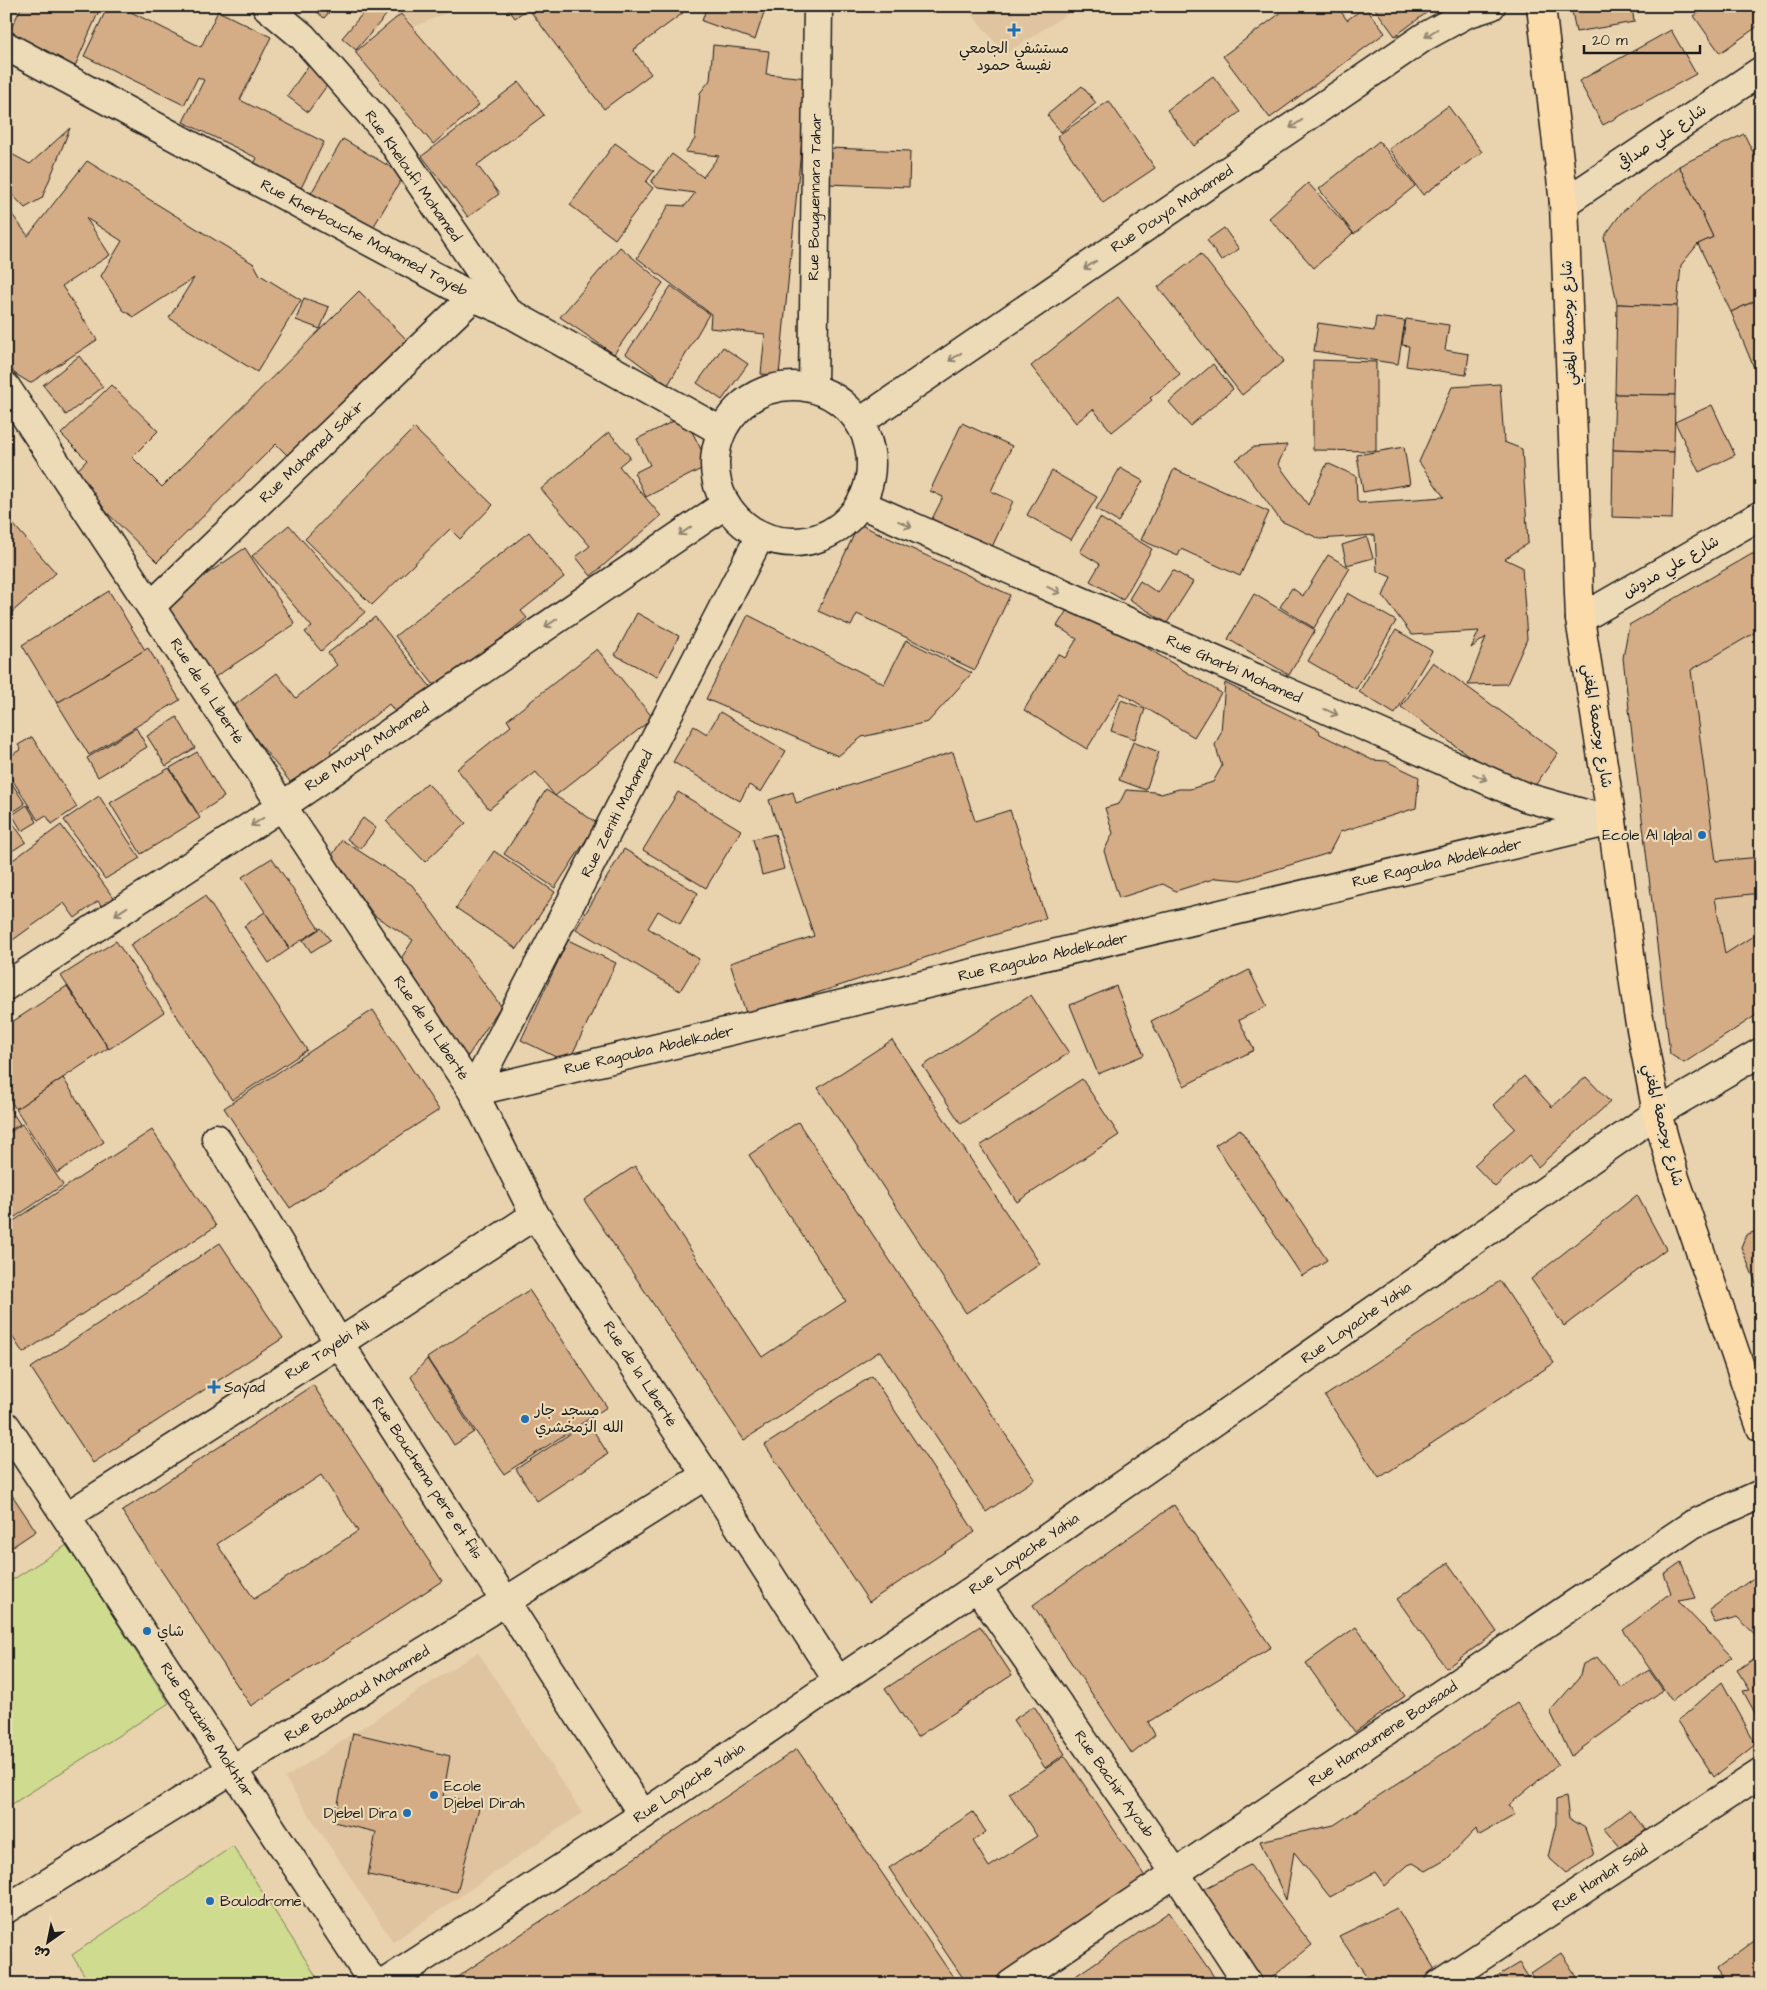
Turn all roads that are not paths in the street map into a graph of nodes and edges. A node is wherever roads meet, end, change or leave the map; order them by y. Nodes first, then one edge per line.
1 (266, 6) edge
2 (818, 6) edge
3 (1491, 6) edge
4 (1541, 6) edge
5 (6, 46) edge
6 (1761, 71) edge
7 (1564, 203) junction
8 (473, 297) junction
9 (508, 312) junction
10 (6, 387) edge
11 (813, 388) junction
12 (860, 422) junction
13 (721, 432) junction
14 (726, 504) junction
15 (861, 504) junction
16 (1761, 515) edge
17 (760, 536) junction
18 (151, 606) junction
19 (1580, 619) junction
20 (282, 806) junction
21 (1612, 821) junction
22 (6, 986) edge
23 (1761, 1052) edge
24 (473, 1092) junction
25 (1657, 1113) junction
26 (216, 1138) dead end
27 (535, 1215) junction
28 (339, 1342) junction
29 (6, 1426) edge
30 (1761, 1428) edge
31 (706, 1475) junction
32 (1761, 1494) edge
33 (67, 1516) junction
34 (977, 1587) junction
35 (506, 1601) junction
36 (838, 1681) junction
37 (234, 1770) junction
38 (1761, 1773) edge
39 (643, 1815) junction
40 (1176, 1874) junction
41 (6, 1909) edge
42 (374, 1984) edge
43 (383, 1984) edge
44 (1011, 1984) edge
45 (1248, 1984) edge
46 (1439, 1984) edge

1 - 9 street, Rue Kheloufi Mohamed
2 - 11 street, Rue Bouguennara Tahar
3 -> 12 street, Rue Douya Mohamed
4 - 7 main road, شارع بوجمعة المغني
5 - 8 street, Rue Kherbouche Mohamed Tayeb
6 - 7 street, شارع علي صداقي
7 - 19 main road, شارع بوجمعة المغني
8 - 9 street, Rue Kherbouche Mohamed Tayeb
8 - 18 street, Rue Mohamed Sakir
9 - 13 street, Rue Kherbouche Mohamed Tayeb
10 - 18 street, Rue de la Liberté
11 - 12 street
11 - 13 street
12 - 15 street
13 - 14 street
14 - 17 street
14 -> 20 street, Rue Mouya Mohamed
15 - 17 street
15 -> 21 street, Rue Gharbi Mohamed
16 - 19 street, شارع علي مدوش
17 - 24 street, Rue Zeniti Mohamed
18 - 20 street, Rue de la Liberté
19 - 21 main road, شارع بوجمعة المغني
20 -> 22 street, Rue Mouya Mohamed
20 - 24 street, Rue de la Liberté
21 - 24 street, Rue Ragouba Abdelkader
21 - 25 main road, شارع بوجمعة المغني
23 - 25 street, Rue Layache Yahia
24 - 27 street, Rue de la Liberté
25 - 30 main road, شارع بوجمعة المغني
25 - 34 street, Rue Layache Yahia
26 - 28 street, Rue Bouchema père et fils
27 - 28 street, Rue Tayebi Ali
27 - 31 street, Rue de la Liberté
28 - 33 street, Rue Tayebi Ali
28 - 35 street, Rue Bouchema père et fils
29 - 33 street, Rue Bouziane Mokhtar
31 - 35 street, Rue Boudaoud Mohamed
31 - 36 street, Rue de la Liberté
32 - 40 street, Rue Hamoumene Bousaad
33 - 37 street, Rue Bouziane Mokhtar
34 - 36 street, Rue Layache Yahia
34 - 40 street, Rue Bachir Ayoub
35 - 37 street, Rue Boudaoud Mohamed
35 - 39 street, Rue Bouchema père et fils
36 - 39 street, Rue Layache Yahia
37 - 41 street, Rue Boudaoud Mohamed
37 - 42 street, Rue Bouziane Mokhtar
38 - 46 street, Rue Hamlat Saïd
39 - 43 street, Rue Layache Yahia
40 - 44 street, Rue Hamoumene Bousaad
40 - 45 street, Rue Bachir Ayoub

